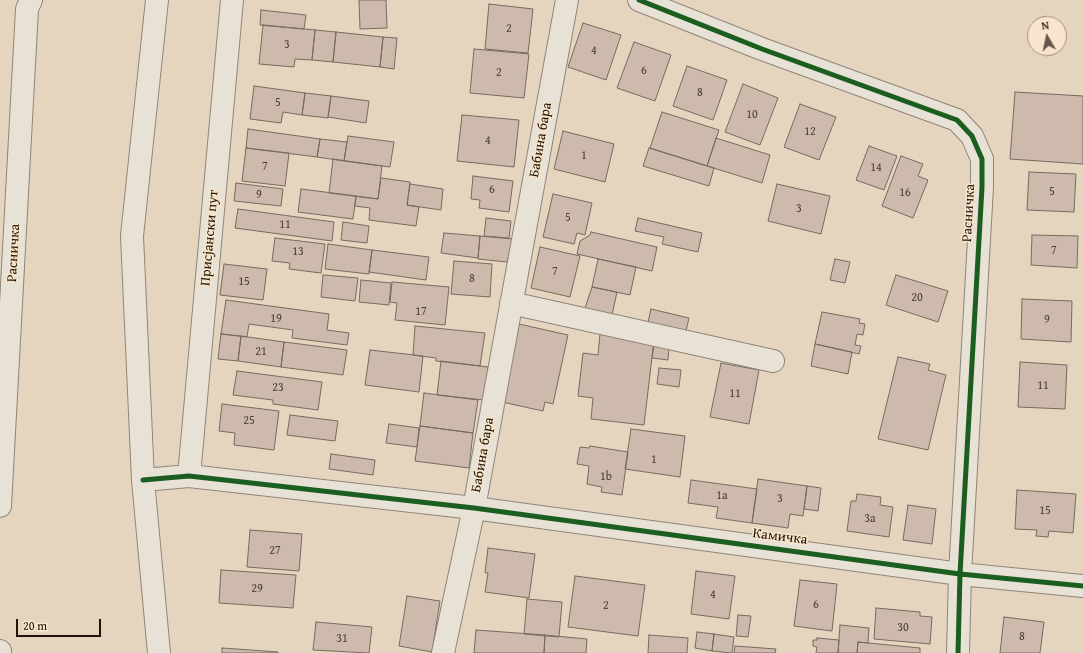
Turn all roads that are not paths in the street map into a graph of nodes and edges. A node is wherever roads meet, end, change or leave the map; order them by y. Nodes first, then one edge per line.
1 (30, 0) edge
2 (157, 0) edge
3 (232, 0) edge
4 (566, 0) edge
5 (640, 0) edge
6 (511, 303) junction
7 (773, 361) dead end
8 (189, 476) junction
9 (143, 480) junction
10 (0, 506) edge
11 (474, 508) junction
12 (960, 574) junction
13 (1083, 586) edge
14 (159, 653) edge
15 (443, 653) edge
16 (958, 653) edge

1 - 10 street, Расничка
2 - 9 street
3 - 8 street, Присјански пут
4 - 6 street, Бабина бара
5 - 12 street, Расничка
6 - 7 street
6 - 11 street, Бабина бара
8 - 9 street, Камичка
8 - 11 street, Камичка
9 - 14 street
11 - 12 street, Камичка
11 - 15 street, Бабина бара
12 - 13 street, Камичка
12 - 16 street, Расничка

